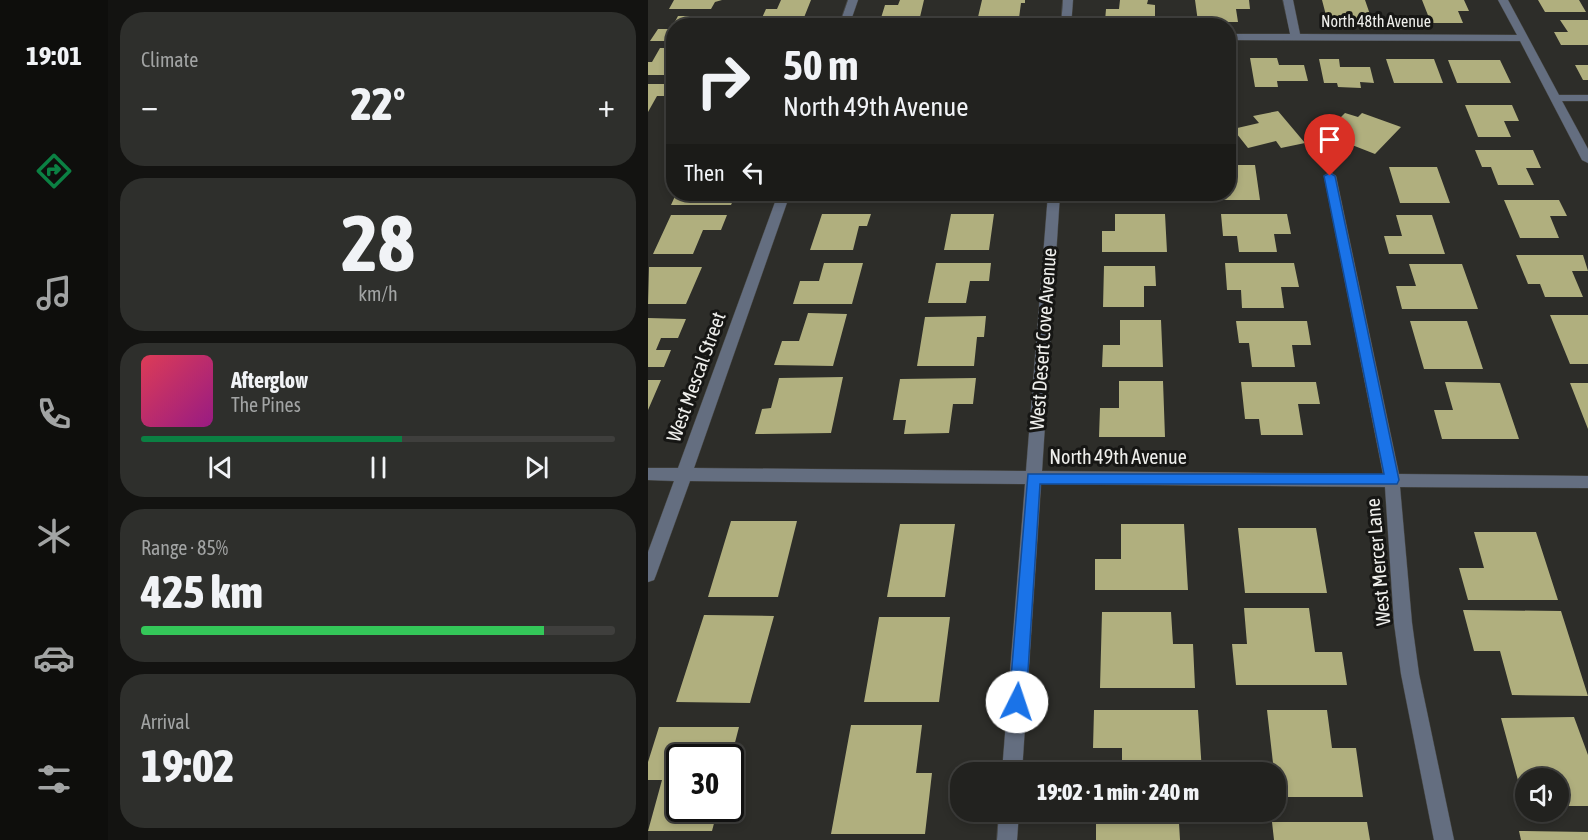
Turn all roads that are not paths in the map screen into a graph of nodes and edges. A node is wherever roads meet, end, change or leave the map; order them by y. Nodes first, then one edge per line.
1 (853, 0) edge
2 (1068, 0) edge
3 (1288, 0) edge
4 (1503, 0) edge
5 (847, 18) edge
6 (1067, 18) edge
7 (1236, 37) edge
8 (1296, 38) junction
9 (1524, 38) junction
10 (1557, 98) junction
11 (1588, 98) edge
12 (1588, 160) edge
13 (1330, 176) dead end
14 (782, 201) edge
15 (1054, 201) edge
16 (648, 474) edge
17 (684, 474) junction
18 (1034, 478) junction
19 (1392, 480) junction
20 (1588, 482) edge
21 (648, 575) edge
22 (1013, 762) edge
23 (1008, 822) edge
24 (1007, 840) edge
25 (1444, 840) edge

1 - 5 street
2 - 6 street
3 - 8 street
4 - 9 street
7 - 8 street, North 48th Avenue
8 - 9 street, North 48th Avenue
9 - 10 street
10 - 11 street
10 - 12 street
13 - 19 street, West Mercer Lane
14 - 17 street, West Mescal Street
15 - 18 street, West Desert Cove Avenue
16 - 17 street, North 49th Avenue
17 - 18 street, North 49th Avenue
17 - 21 street, West Mescal Street
18 - 19 street, North 49th Avenue
18 - 22 street, West Desert Cove Avenue
19 - 20 street, North 49th Avenue
19 - 25 street, West Mercer Lane
23 - 24 street

